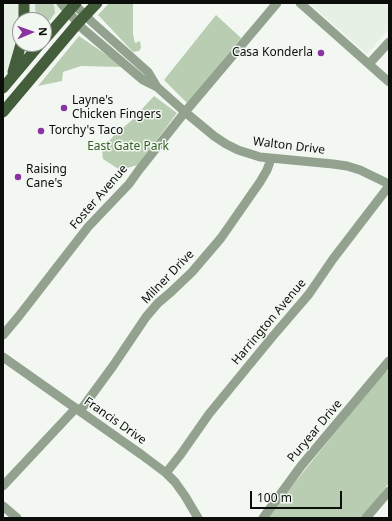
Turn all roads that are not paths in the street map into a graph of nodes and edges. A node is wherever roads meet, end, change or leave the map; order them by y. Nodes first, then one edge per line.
1 (60, 3) edge
2 (97, 3) edge
3 (276, 3) edge
4 (300, 3) edge
5 (73, 6) edge
6 (82, 19) junction
7 (52, 31) edge
8 (389, 42) edge
9 (19, 52) edge
10 (33, 52) edge
11 (369, 64) junction
12 (12, 77) junction
13 (389, 82) edge
14 (3, 88) edge
15 (3, 112) edge
16 (185, 112) junction
17 (271, 159) junction
18 (389, 185) edge
19 (3, 335) edge
20 (3, 357) edge
21 (389, 361) edge
22 (78, 410) junction
23 (166, 473) junction
24 (3, 486) edge
25 (389, 491) edge
26 (3, 506) edge
27 (17, 518) edge
28 (198, 518) edge
29 (263, 518) edge
30 (366, 518) edge

1 - 5 street, Walton Drive
2 - 6 main road
3 - 16 street, Foster Avenue
4 - 11 street
5 - 6 street, Walton Drive
5 - 7 main road
6 - 15 main road
6 - 16 street, Walton Drive
8 - 11 street
9 - 12 main road
10 - 12 main road
11 - 13 street
12 - 14 main road
16 - 17 street, Walton Drive
16 - 19 street, Foster Avenue
17 - 18 street, Walton Drive
17 - 22 street, Milner Drive
18 - 23 street, Harrington Avenue
20 - 22 street, Francis Drive
21 - 29 street, Puryear Drive
22 - 23 street, Francis Drive
22 - 24 street, Milner Drive
23 - 28 street, Francis Drive
25 - 30 street
26 - 27 street

